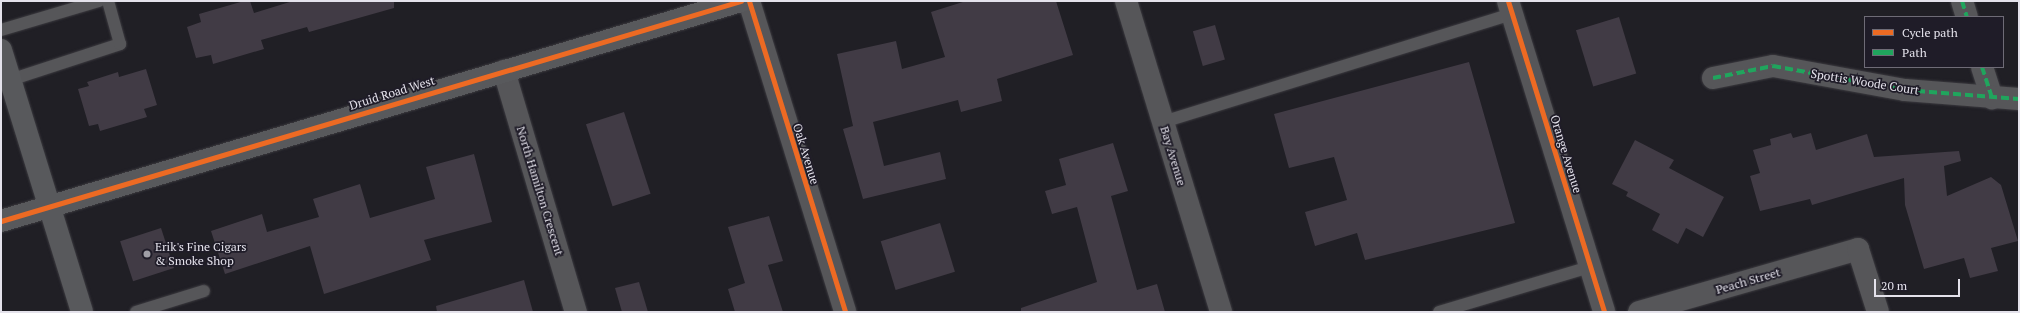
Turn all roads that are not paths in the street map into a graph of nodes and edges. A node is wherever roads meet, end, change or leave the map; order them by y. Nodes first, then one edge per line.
1 (99, 1) edge
2 (108, 1) edge
3 (741, 1) edge
4 (749, 1) edge
5 (1126, 1) edge
6 (1962, 1) edge
7 (1510, 7) edge
8 (1967, 16) edge
9 (1, 30) edge
10 (1, 50) edge
11 (1982, 68) edge
12 (504, 70) junction
13 (1713, 78) dead end
14 (10, 80) junction
15 (1992, 98) junction
16 (2019, 99) edge
17 (1163, 122) junction
18 (49, 206) junction
19 (1, 221) edge
20 (1590, 267) junction
21 (204, 291) dead end
22 (82, 312) edge
23 (136, 312) edge
24 (576, 312) edge
25 (845, 312) edge
26 (1221, 312) edge
27 (1439, 312) edge
28 (1604, 312) edge
29 (1639, 312) edge
30 (1878, 312) edge

1 - 9 lane
2 - 14 lane
3 - 12 street, Druid Road West
4 - 25 street, Oak Avenue
5 - 17 street, Bay Avenue
6 - 8 street
7 - 17 lane
7 - 20 street, Orange Avenue
10 - 14 street
11 - 15 street
12 - 18 street, Druid Road West
12 - 24 street, North Hamilton Crescent
13 - 15 street, Spottis Woode Court
14 - 18 street
15 - 16 street, Spottis Woode Court
17 - 26 street, Bay Avenue
18 - 19 street, Druid Road West
18 - 22 street
20 - 27 lane
20 - 28 street, Orange Avenue
21 - 23 lane
29 - 30 street, Peach Street

